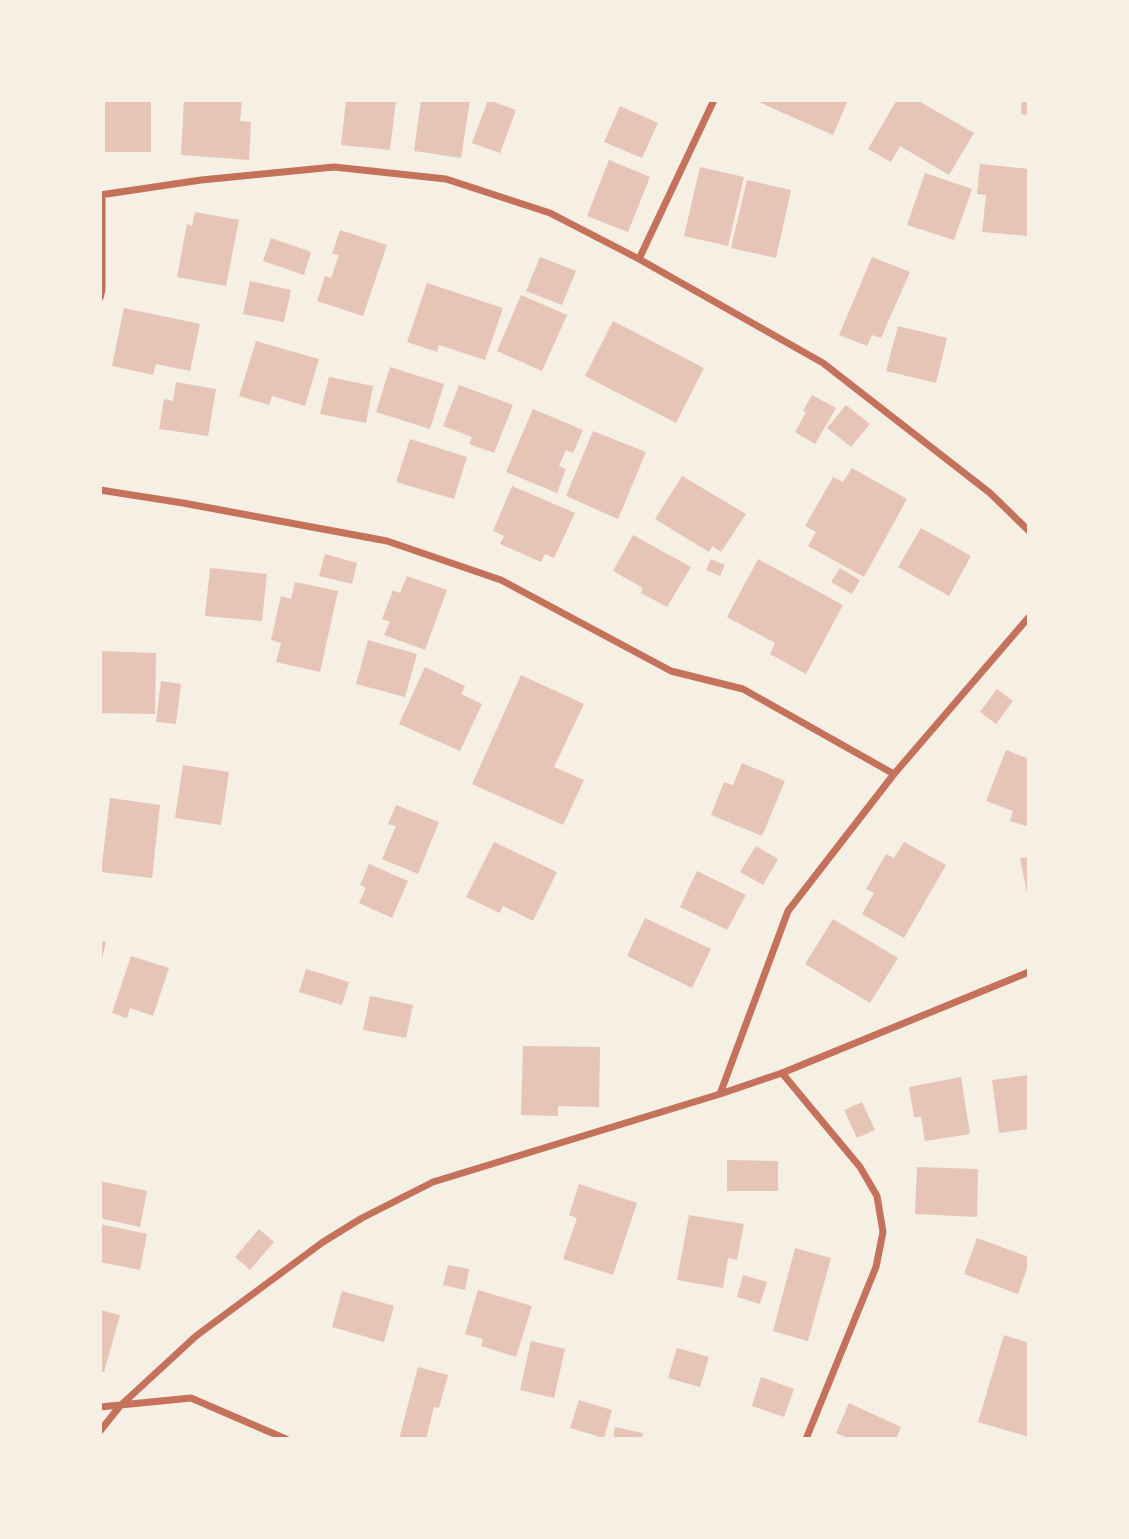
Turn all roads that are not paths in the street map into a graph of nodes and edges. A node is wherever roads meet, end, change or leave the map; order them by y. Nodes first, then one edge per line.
1 (714, 100) edge
2 (101, 195) edge
3 (639, 259) junction
4 (100, 298) edge
5 (100, 491) edge
6 (1029, 531) edge
7 (1029, 617) edge
8 (894, 775) junction
9 (1029, 972) edge
10 (782, 1073) junction
11 (720, 1094) junction
12 (120, 1406) junction
13 (100, 1407) edge
14 (100, 1431) edge
15 (286, 1439) edge
16 (806, 1439) edge

1 - 3 street
2 - 3 street
2 - 4 street
3 - 6 street
5 - 8 street
7 - 8 street
8 - 11 street
9 - 10 street
10 - 11 street
10 - 16 street
11 - 12 street
12 - 13 street
12 - 14 street
12 - 15 street

